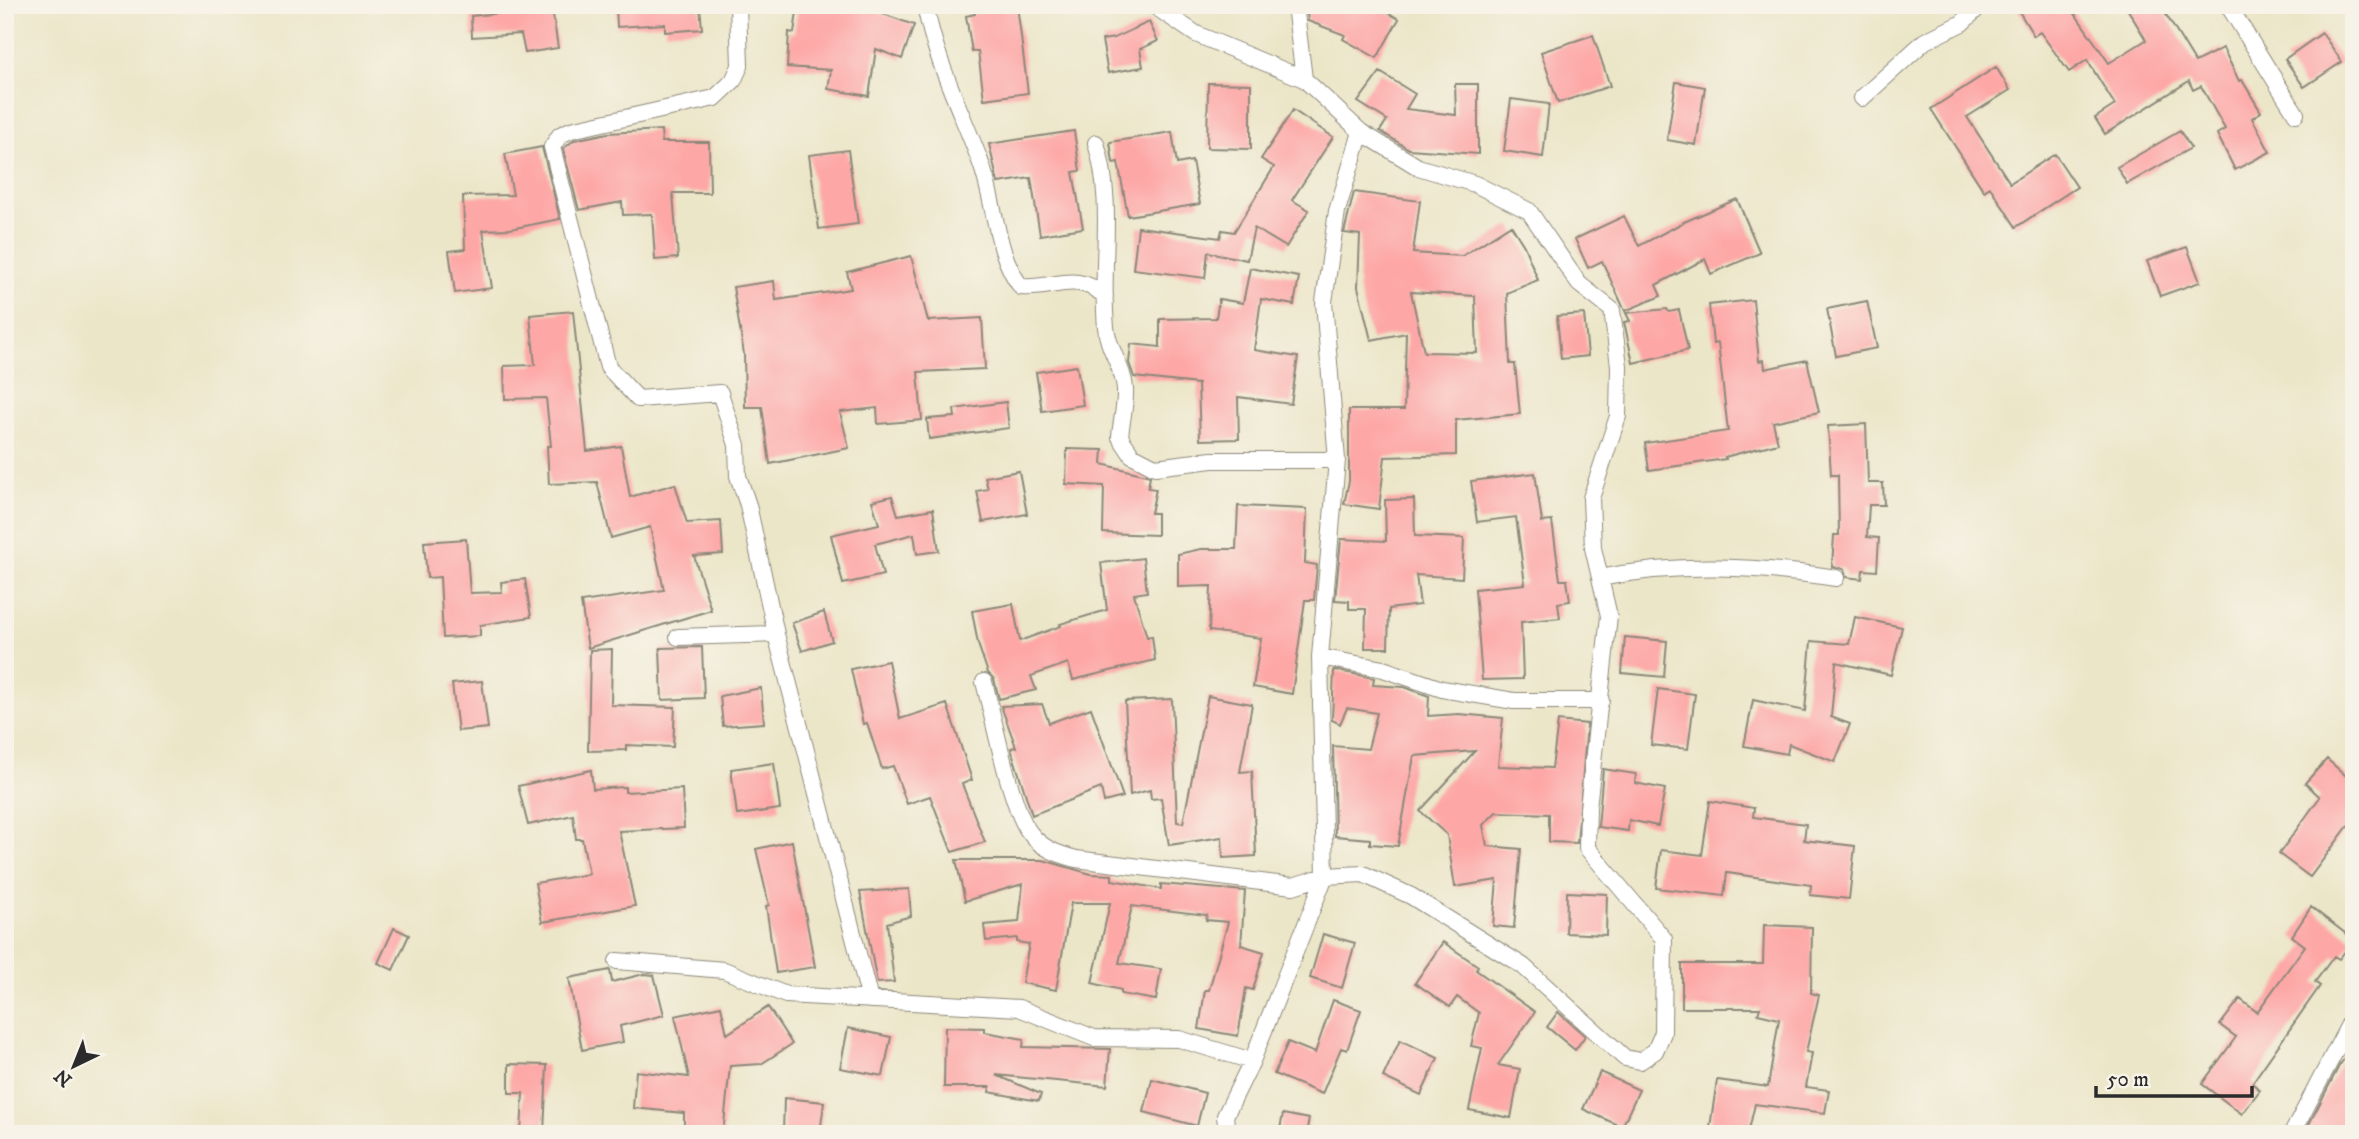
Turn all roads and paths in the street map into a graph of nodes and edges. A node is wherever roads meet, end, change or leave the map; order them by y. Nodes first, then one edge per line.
1 (738, 5) edge
2 (925, 5) edge
3 (1153, 5) edge
4 (1294, 5) edge
5 (1981, 5) edge
6 (2228, 5) edge
7 (1304, 79) junction
8 (1862, 98) dead end
9 (2296, 114) dead end
10 (1361, 132) junction
11 (1096, 143) dead end
12 (1105, 296) junction
13 (1337, 460) junction
14 (1600, 578) junction
15 (1836, 578) dead end
16 (776, 634) junction
17 (678, 637) dead end
18 (1320, 657) junction
19 (984, 682) dead end
20 (1601, 701) junction
21 (1325, 876) junction
22 (617, 961) dead end
23 (870, 1000) junction
24 (2354, 1015) edge
25 (1252, 1061) junction
26 (1227, 1134) edge
27 (2292, 1134) edge

1 - 16 street
2 - 12 street
3 - 7 street
4 - 7 street
5 - 8 street
6 - 9 street
7 - 10 street
10 - 13 street
10 - 14 street
11 - 12 street
12 - 13 street
13 - 18 street
14 - 15 street
14 - 20 street
16 - 17 street
16 - 23 street
18 - 20 street
18 - 21 street
19 - 21 street
20 - 21 street
21 - 25 street
22 - 23 street
23 - 25 street
24 - 27 street
25 - 26 street

